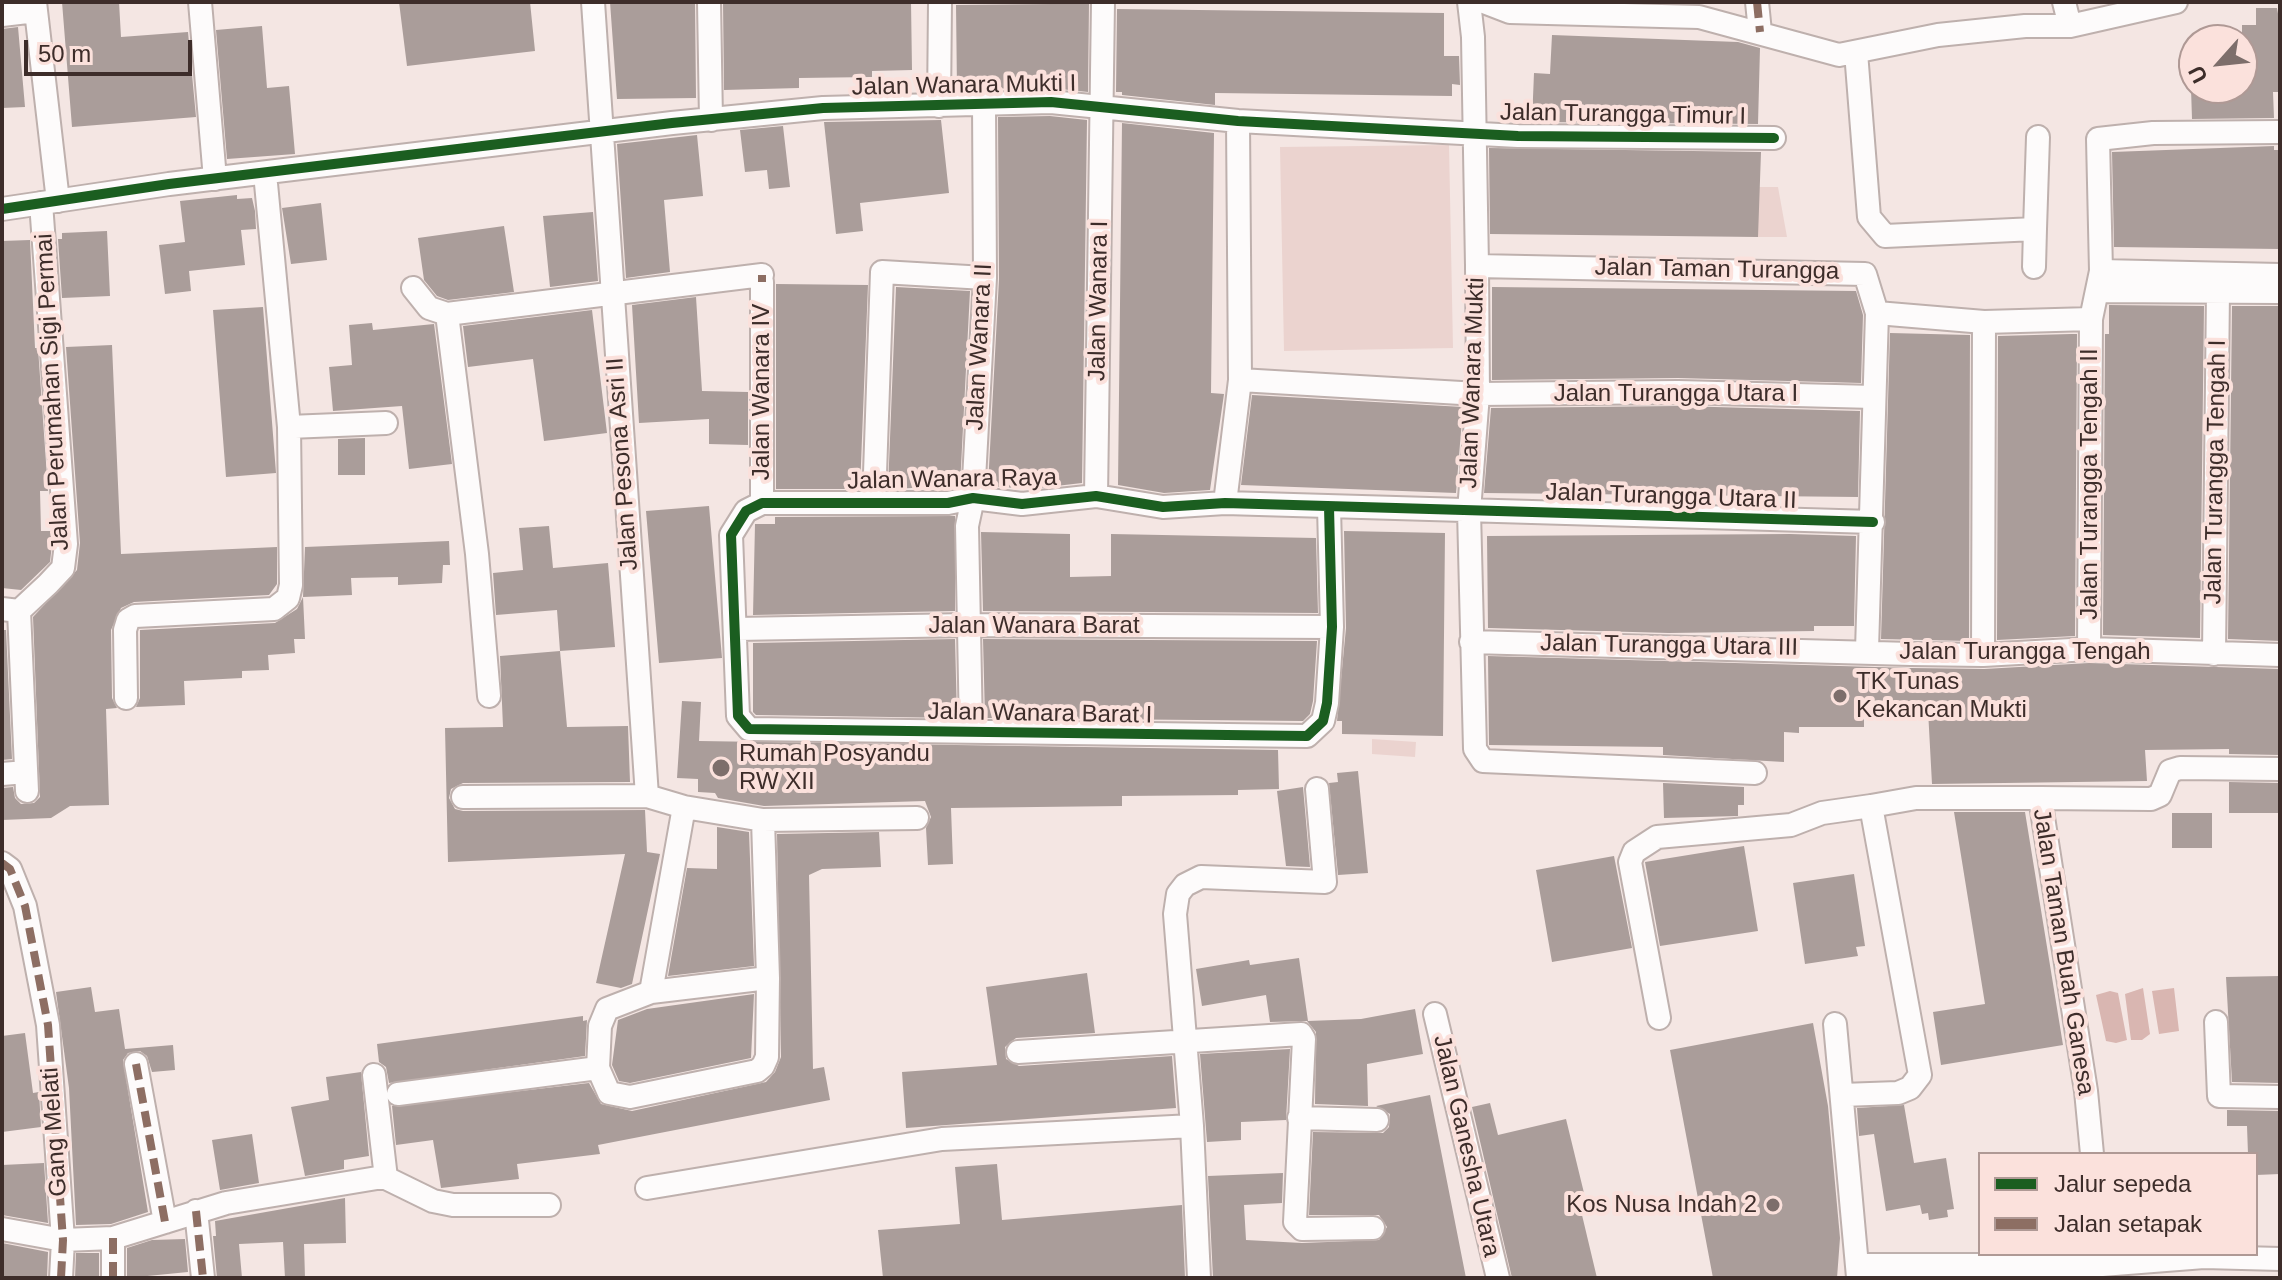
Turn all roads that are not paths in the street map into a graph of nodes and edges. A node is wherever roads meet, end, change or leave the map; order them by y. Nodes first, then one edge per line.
1 (200, 2) edge
2 (593, 2) edge
3 (709, 2) edge
4 (940, 2) edge
5 (1103, 2) edge
6 (1469, 2) edge
7 (1484, 2) edge
8 (1757, 2) edge
9 (2064, 2) edge
10 (2176, 2) edge
11 (36, 6) edge
12 (2, 15) edge
13 (2070, 26) junction
14 (1760, 32) junction
15 (1856, 52) junction
16 (984, 105) junction
17 (1102, 105) junction
18 (939, 106) junction
19 (711, 120) junction
20 (1238, 121) junction
21 (1472, 131) junction
22 (600, 132) junction
23 (2280, 132) edge
24 (2038, 137) dead end
25 (1774, 138) dead end
26 (265, 173) junction
27 (215, 179) junction
28 (50, 202) junction
29 (2, 209) edge
30 (2035, 229) junction
31 (1477, 266) junction
32 (2034, 267) dead end
33 (2280, 275) edge
34 (985, 278) junction
35 (2099, 281) junction
36 (2203, 285) junction
37 (413, 288) dead end
38 (2280, 292) edge
39 (612, 293) junction
40 (1877, 313) junction
41 (447, 314) junction
42 (2091, 319) junction
43 (1984, 322) junction
44 (1240, 380) junction
45 (1478, 394) junction
46 (1874, 397) junction
47 (386, 423) dead end
48 (289, 427) junction
49 (1096, 496) junction
50 (973, 498) junction
51 (874, 502) junction
52 (762, 503) junction
53 (1225, 503) junction
54 (1329, 507) junction
55 (1469, 511) junction
56 (1873, 522) junction
57 (11, 610) edge
58 (968, 625) junction
59 (1332, 627) junction
60 (736, 629) junction
61 (1471, 642) junction
62 (2089, 649) junction
63 (1867, 650) junction
64 (2214, 654) junction
65 (1983, 655) junction
66 (2280, 655) edge
67 (12, 671) edge
68 (489, 696) dead end
69 (126, 698) dead end
70 (971, 732) junction
71 (2280, 769) edge
72 (1755, 773) dead end
73 (2, 774) edge
74 (1317, 789) dead end
75 (647, 796) junction
76 (463, 797) dead end
77 (2040, 798) junction
78 (1871, 806) junction
79 (684, 807) junction
80 (917, 818) dead end
81 (763, 820) junction
82 (2, 863) edge
83 (768, 978) junction
84 (651, 992) junction
85 (1435, 1014) dead end
86 (1659, 1018) dead end
87 (2216, 1022) dead end
88 (1835, 1024) dead end
89 (1186, 1041) junction
90 (1018, 1052) dead end
91 (136, 1064) dead end
92 (598, 1068) junction
93 (374, 1075) dead end
94 (398, 1094) dead end
95 (1842, 1095) junction
96 (2280, 1097) edge
97 (1299, 1118) junction
98 (1377, 1120) dead end
99 (1192, 1126) junction
100 (2092, 1152) edge
101 (386, 1178) junction
102 (647, 1188) dead end
103 (549, 1205) dead end
104 (196, 1211) junction
105 (165, 1222) junction
106 (1373, 1228) dead end
107 (2, 1229) edge
108 (113, 1238) junction
109 (63, 1240) junction
110 (2102, 1259) edge
111 (2280, 1259) edge
112 (2204, 1267) edge
113 (1858, 1271) edge
114 (61, 1278) edge
115 (113, 1278) edge
116 (203, 1278) edge
117 (1199, 1278) edge
118 (1498, 1278) edge

1 - 27 street
2 - 22 street, Jalan Pesona Asri II
3 - 19 street
4 - 18 street
5 - 17 street, Jalan Wanara I
6 - 21 street, Jalan Wanara Mukti
7 - 14 street
8 - 14 street
9 - 13 street
10 - 13 street
11 - 12 street
11 - 28 street, Jalan Perumahan Sigi Permai
13 - 15 street
14 - 15 street
15 - 30 street
16 - 17 street, Jalan Wanara Mukti I
16 - 18 street, Jalan Wanara Mukti I
16 - 34 street, Jalan Wanara II
17 - 20 street, Jalan Wanara Mukti I
17 - 49 street, Jalan Wanara I
18 - 19 street, Jalan Wanara Mukti I
19 - 22 street, Jalan Wanara Mukti I
20 - 21 street, Jalan Wanara Mukti I
20 - 44 street
21 - 25 street, Jalan Turangga Timur I
21 - 31 street, Jalan Wanara Mukti
22 - 26 street, Jalan Wanara Mukti I
22 - 39 street, Jalan Pesona Asri II
23 - 35 street
24 - 30 street
26 - 27 street, Jalan Wanara Mukti I
26 - 48 street
27 - 28 street, Jalan Wanara Mukti I
28 - 29 street, Jalan Wanara Mukti I
28 - 57 street, Jalan Perumahan Sigi Permai
30 - 32 street
31 - 40 street, Jalan Taman Turangga
31 - 45 street, Jalan Wanara Mukti
33 - 36 street
34 - 50 street, Jalan Wanara II
34 - 51 street
35 - 36 street
35 - 42 street
36 - 38 street
36 - 64 street, Jalan Turangga Tengah I
37 - 41 street
39 - 41 street
39 - 52 street, Jalan Wanara IV
39 - 75 street, Jalan Pesona Asri II
40 - 43 street
40 - 46 street
41 - 68 street
42 - 43 street
42 - 62 street, Jalan Turangga Tengah II
43 - 65 street
44 - 45 street, Jalan Turangga Utara I
44 - 53 street
45 - 46 street, Jalan Turangga Utara I
45 - 55 street, Jalan Wanara Mukti
46 - 56 street
47 - 48 street
48 - 69 street
49 - 50 street, Jalan Wanara Raya
49 - 53 street, Jalan Wanara Raya
50 - 51 street, Jalan Wanara Raya
50 - 58 street, Jalan Wanara II
51 - 52 street, Jalan Wanara Raya
52 - 60 street
53 - 54 street, Jalan Wanara Raya
54 - 55 street, Jalan Wanara Raya
54 - 59 street
55 - 56 street, Jalan Turangga Utara II
55 - 61 street, Jalan Wanara Mukti
56 - 63 street
57 - 67 street, Jalan Perumahan Sigi Permai
58 - 59 street, Jalan Wanara Barat
58 - 60 street, Jalan Wanara Barat
58 - 70 street, Jalan Wanara II
59 - 70 street, Jalan Wanara Barat I
60 - 70 street, Jalan Wanara Barat I
61 - 63 street, Jalan Turangga Utara III
61 - 72 street, Jalan Wanara Mukti
62 - 64 street, Jalan Turangga Tengah
62 - 65 street, Jalan Turangga Tengah
63 - 65 street, Jalan Turangga Tengah
64 - 66 street, Jalan Turangga Tengah
67 - 73 street, Jalan Perumahan Sigi Permai
71 - 77 street
74 - 89 street
75 - 76 street
75 - 79 street
77 - 78 street, Jalan Taman Buah Ganesa
77 - 100 street, Jalan Taman Buah Ganesa
78 - 86 street, Jalan Taman Buah Ganesa
78 - 95 street
79 - 81 street
79 - 84 street
80 - 81 street
81 - 83 street
82 - 109 street, Gang Melati
83 - 84 street
83 - 92 street
84 - 92 street
85 - 118 street, Jalan Ganesha Utara
87 - 96 street
88 - 95 street
89 - 90 street
89 - 97 street
89 - 99 street
91 - 105 street
92 - 94 street
93 - 101 street
95 - 113 street
97 - 98 street
97 - 106 street
99 - 102 street
99 - 117 street
101 - 103 street
101 - 104 street
104 - 105 street
104 - 116 street
105 - 108 street
107 - 109 street
108 - 109 street
108 - 115 street
109 - 114 street, Gang Melati
110 - 112 street
110 - 113 street
111 - 112 street

